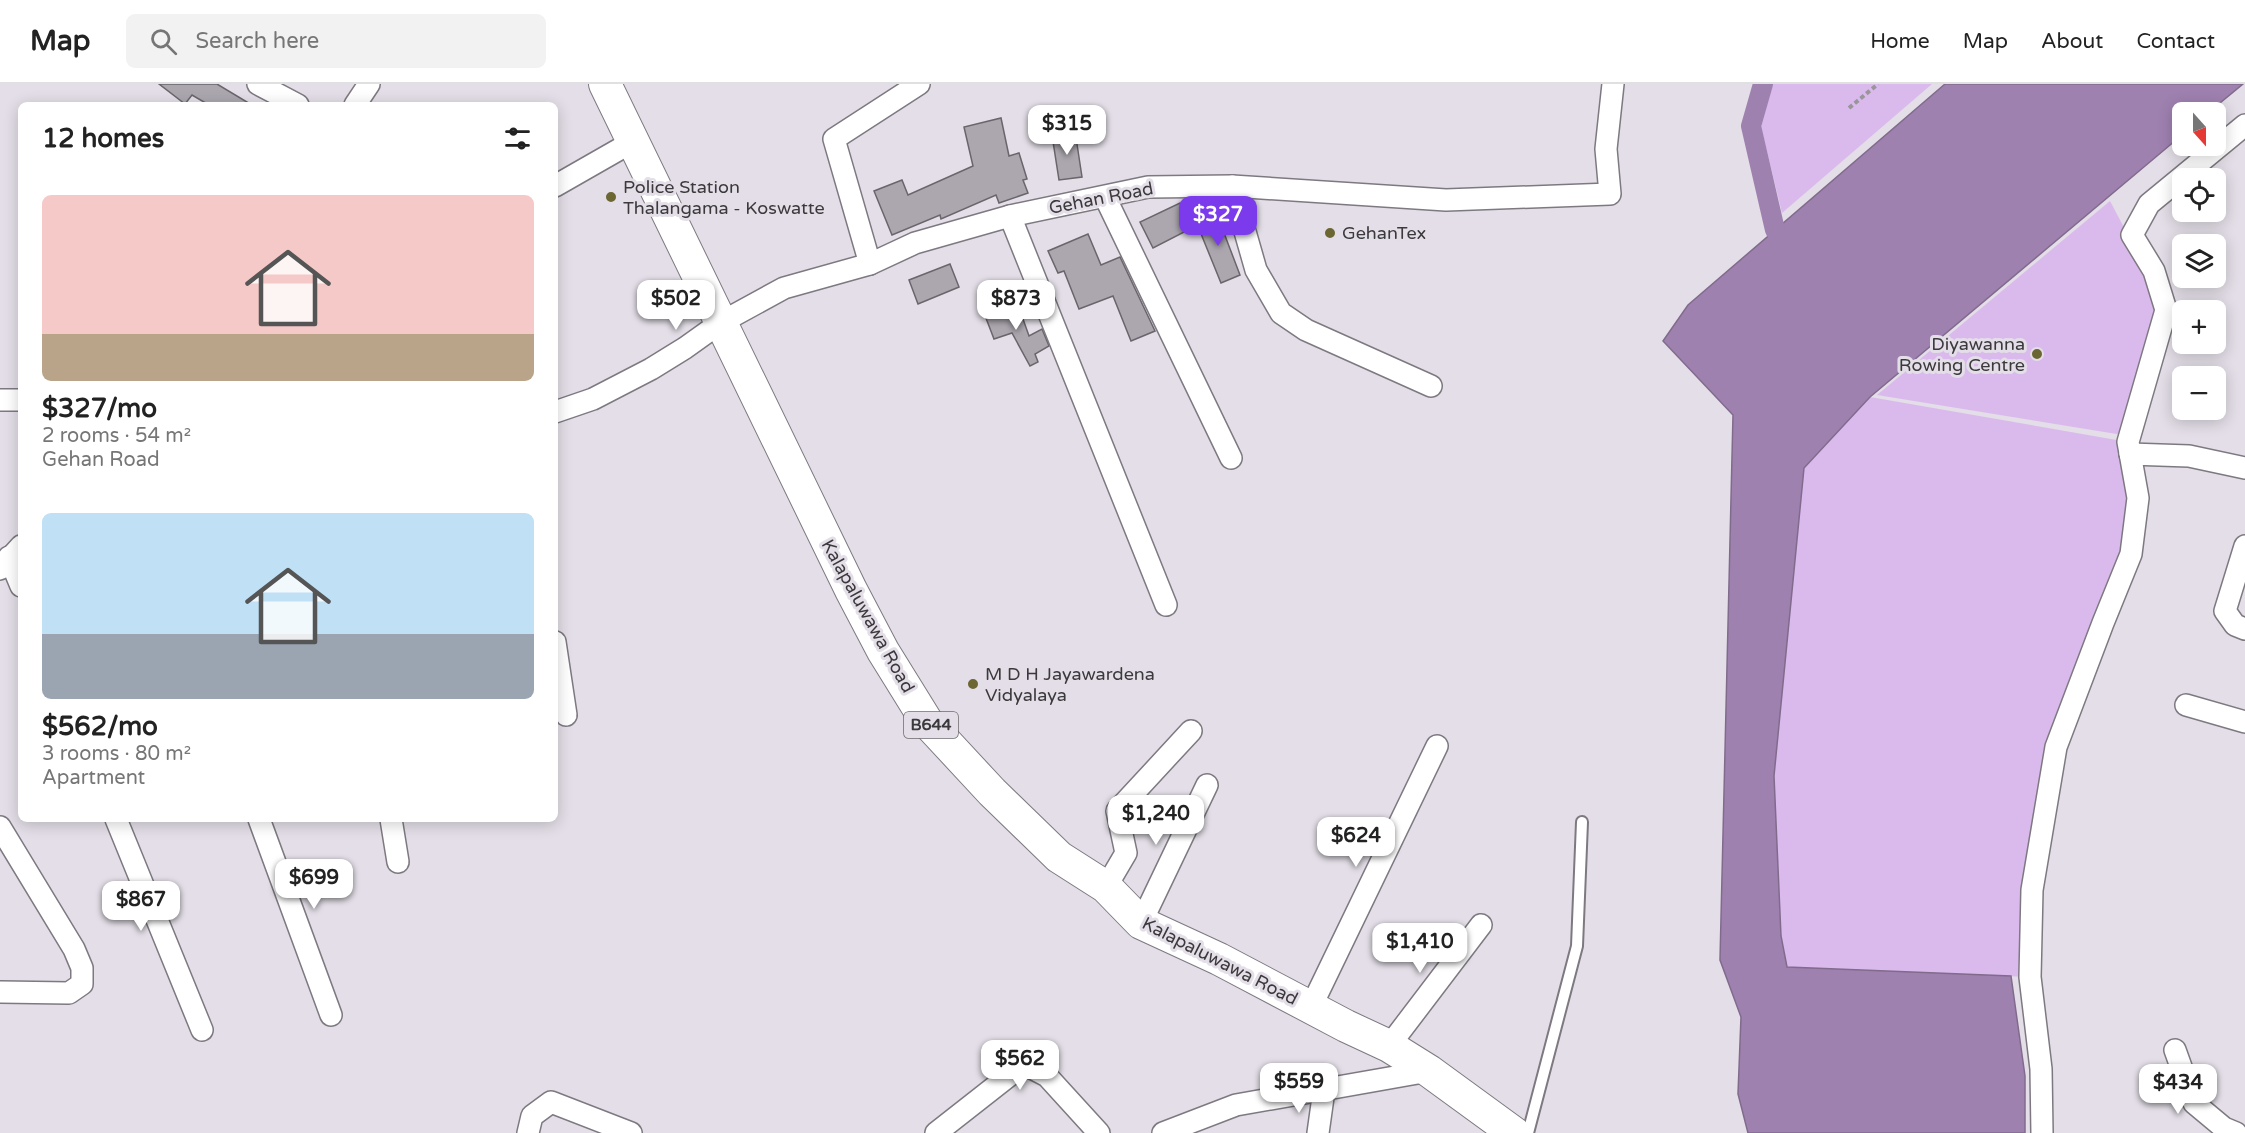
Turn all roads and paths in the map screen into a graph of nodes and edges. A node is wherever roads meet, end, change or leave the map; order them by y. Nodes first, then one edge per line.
1 (258, 84) edge
2 (369, 84) edge
3 (604, 84) edge
4 (919, 84) edge
5 (1613, 84) edge
6 (1878, 84) edge
7 (291, 102) edge
8 (357, 102) edge
9 (1849, 108) dead end
10 (2245, 125) edge
11 (632, 142) junction
12 (558, 184) edge
13 (1232, 186) junction
14 (1105, 197) junction
15 (1010, 216) junction
16 (870, 264) junction
17 (720, 322) junction
18 (1431, 386) dead end
19 (0, 400) edge
20 (18, 400) edge
21 (558, 411) edge
22 (2130, 454) junction
23 (1231, 458) dead end
24 (2245, 468) edge
25 (2245, 546) edge
26 (10, 557) edge
27 (18, 578) edge
28 (1166, 605) dead end
29 (2245, 629) edge
30 (558, 662) edge
31 (2186, 705) dead end
32 (566, 715) dead end
33 (2245, 722) edge
34 (1191, 731) dead end
35 (1437, 746) dead end
36 (1207, 785) dead end
37 (117, 822) edge
38 (260, 822) edge
39 (391, 822) edge
40 (1582, 822) dead end
41 (0, 827) edge
42 (398, 862) dead end
43 (1106, 887) junction
44 (1141, 923) junction
45 (1481, 925) dead end
46 (0, 992) edge
47 (1311, 1007) junction
48 (331, 1015) dead end
49 (202, 1030) dead end
50 (1389, 1046) junction
51 (2175, 1050) dead end
52 (1429, 1071) junction
53 (1324, 1089) junction
54 (528, 1133) edge
55 (631, 1133) edge
56 (936, 1133) edge
57 (1100, 1133) edge
58 (1163, 1133) edge
59 (1318, 1133) edge
60 (1514, 1133) edge
61 (1528, 1133) edge
62 (2042, 1133) edge
63 (2236, 1133) edge

1 - 7 street
2 - 8 street
3 - 11 main road, Kalapaluwawa Road / B644
4 - 16 street
5 - 13 street, Gehan Road
6 - 9 path
10 - 22 street
11 - 12 street
11 - 17 main road, Kalapaluwawa Road / B644
13 - 14 street, Gehan Road
13 - 18 street
14 - 15 street, Gehan Road
14 - 23 street
15 - 16 street, Gehan Road
15 - 28 street
16 - 17 street, Gehan Road
17 - 21 street, Gehan Road
17 - 43 main road, Kalapaluwawa Road / B644
19 - 20 street
22 - 24 street
22 - 62 street
25 - 29 street
26 - 27 street
30 - 32 street
31 - 33 street
34 - 43 street
35 - 47 street
36 - 44 street
37 - 49 street
38 - 48 street
39 - 42 street
40 - 61 lane
41 - 46 street
43 - 44 main road, Kalapaluwawa Road / B644
44 - 47 main road, Kalapaluwawa Road / B644
45 - 50 street
47 - 50 main road, Kalapaluwawa Road / B644
50 - 52 main road, Kalapaluwawa Road / B644
51 - 63 street
52 - 53 street
52 - 60 main road, Kalapaluwawa Road / B644
53 - 58 street
53 - 59 street
54 - 55 street
56 - 57 street

